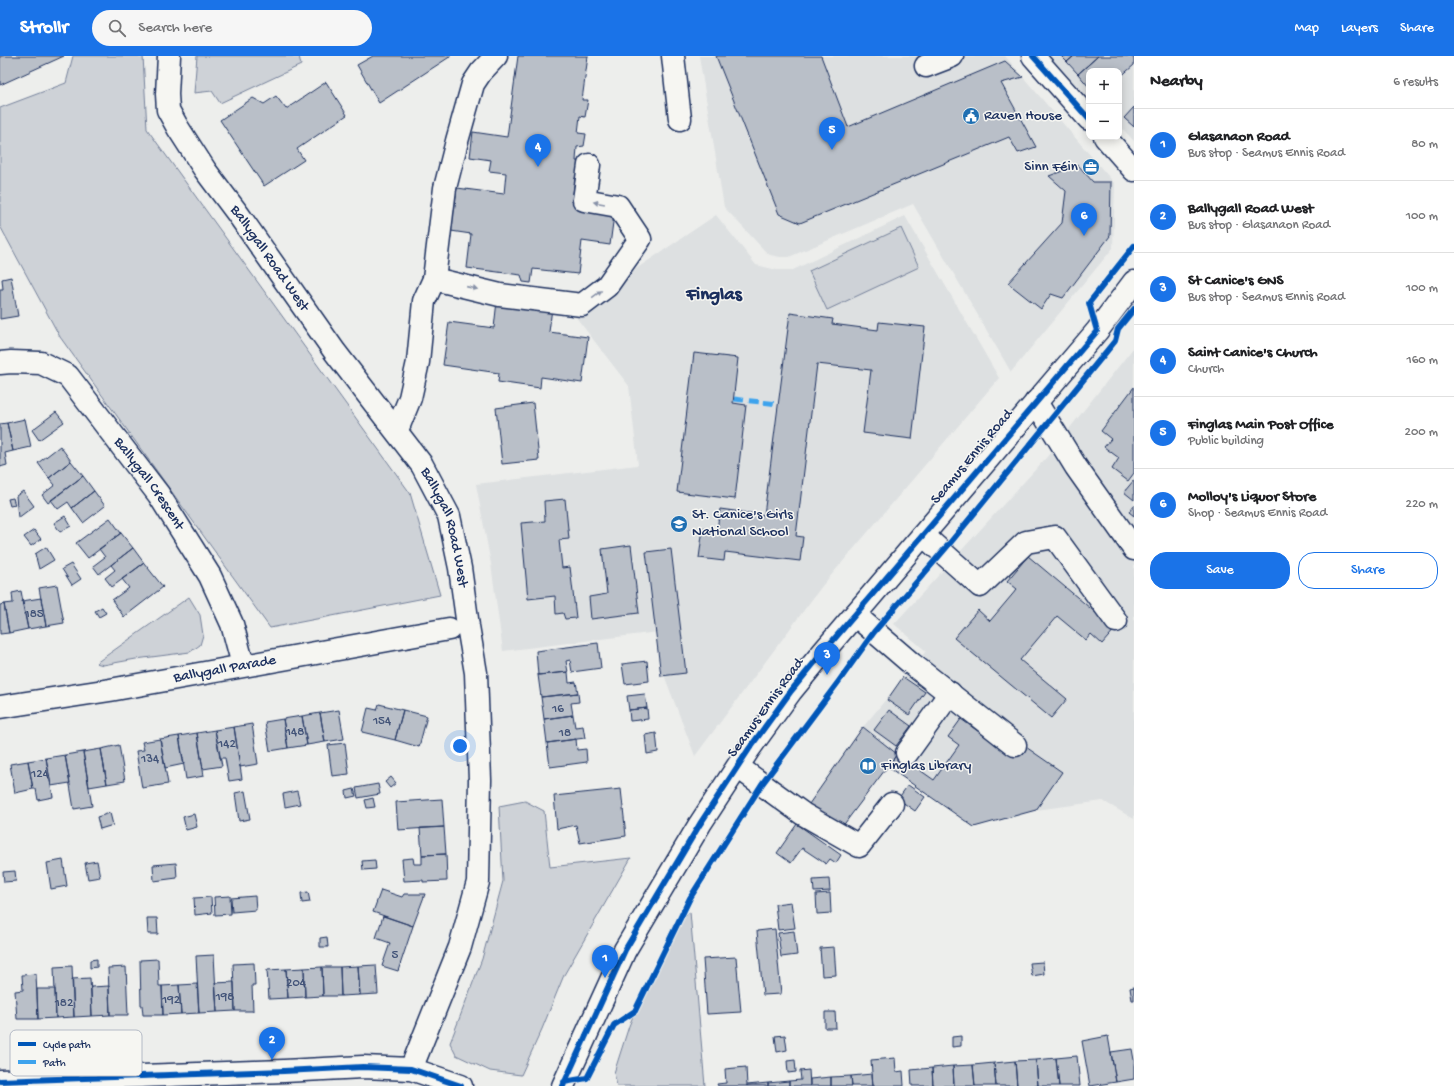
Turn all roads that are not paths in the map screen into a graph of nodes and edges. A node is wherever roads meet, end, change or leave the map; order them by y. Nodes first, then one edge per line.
1 (169, 56) edge
2 (496, 56) edge
3 (673, 56) edge
4 (952, 56) edge
5 (1033, 56) edge
6 (926, 66) dead end
7 (1086, 116) edge
8 (680, 119) dead end
9 (1108, 140) edge
10 (589, 165) dead end
11 (1134, 170) edge
12 (434, 279) junction
13 (1134, 282) edge
14 (0, 364) edge
15 (1036, 402) junction
16 (397, 430) junction
17 (923, 535) junction
18 (1134, 549) edge
19 (855, 616) junction
20 (1116, 622) dead end
21 (449, 629) dead end
22 (243, 665) junction
23 (950, 693) junction
24 (0, 707) edge
25 (1015, 744) dead end
26 (907, 753) dead end
27 (738, 767) junction
28 (892, 804) dead end
29 (411, 1069) junction
30 (0, 1081) edge
31 (461, 1086) edge
32 (562, 1086) edge

1 - 16 street, Ballygall Road West
2 - 12 street
3 - 8 street
4 - 6 street
5 - 7 street
9 - 11 street
12 -> 10 street
12 - 16 street
13 - 15 street, Seamus Ennis Road
14 - 22 street, Ballygall Crescent
15 - 17 street, Seamus Ennis Road
15 - 18 street
16 - 29 street, Ballygall Road West
17 - 19 street, Seamus Ennis Road
17 - 20 street
19 - 23 street
19 - 27 street, Seamus Ennis Road
21 - 22 street, Ballygall Parade
22 - 24 street, Ballygall Parade
23 - 25 street
23 - 26 street
27 - 28 street
27 - 32 street, Seamus Ennis Road
29 - 30 street
29 - 31 street

